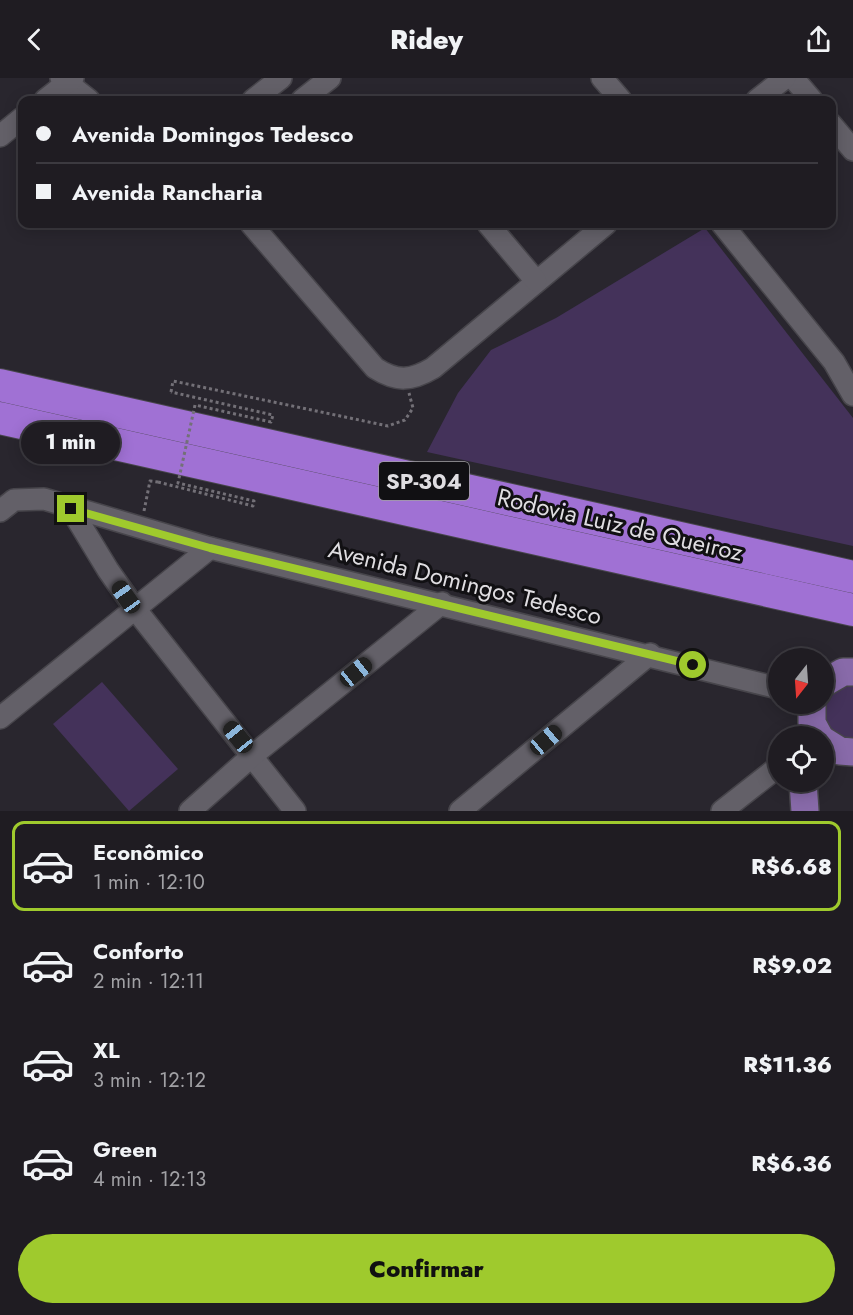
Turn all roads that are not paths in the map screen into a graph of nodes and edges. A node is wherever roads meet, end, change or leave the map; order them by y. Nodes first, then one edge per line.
1 (281, 78) edge
2 (330, 78) edge
3 (602, 78) edge
4 (785, 78) edge
5 (793, 78) edge
6 (66, 80) edge
7 (49, 96) edge
8 (84, 96) edge
9 (258, 96) edge
10 (307, 96) edge
11 (618, 96) edge
12 (762, 96) edge
13 (809, 96) edge
14 (18, 121) edge
15 (836, 130) edge
16 (0, 136) edge
17 (853, 150) edge
18 (254, 228) edge
19 (491, 228) edge
20 (601, 228) edge
21 (725, 228) edge
22 (536, 281) junction
23 (834, 362) junction
24 (0, 369) edge
25 (853, 375) edge
26 (0, 385) edge
27 (853, 395) edge
28 (0, 418) edge
29 (180, 427) junction
30 (7, 505) edge
31 (71, 509) junction
32 (210, 548) junction
33 (850, 577) edge
34 (442, 603) junction
35 (846, 608) edge
36 (136, 610) junction
37 (650, 654) junction
38 (768, 685) edge
39 (0, 718) edge
40 (253, 755) junction
41 (768, 778) edge
42 (190, 811) edge
43 (295, 811) edge
44 (460, 811) edge
45 (722, 811) edge

1 - 9 street
2 - 10 street
3 - 11 street
4 - 12 street
5 - 13 street
6 - 7 street
6 - 8 street
14 - 16 street
15 - 17 street
18 - 22 street
19 - 22 street
20 - 22 street
21 - 23 street
23 - 25 street
23 - 27 street
24 - 29 highway
26 - 29 highway, Rodovia Luiz de Queiroz / SP-304
28 - 35 highway, Rodovia Luiz de Queiroz / SP-304
29 - 33 highway, Rodovia Luiz de Queiroz / SP-304
30 - 31 street, Avenida Domingos Tedesco
31 - 32 street, Avenida Domingos Tedesco
31 - 36 street
32 - 34 street, Avenida Domingos Tedesco
32 - 36 street
34 - 37 street, Avenida Domingos Tedesco
34 - 40 street
36 - 39 street
36 - 40 street
37 - 38 street, Avenida Domingos Tedesco
37 - 44 street
40 - 42 street
40 - 43 street
41 - 45 street

